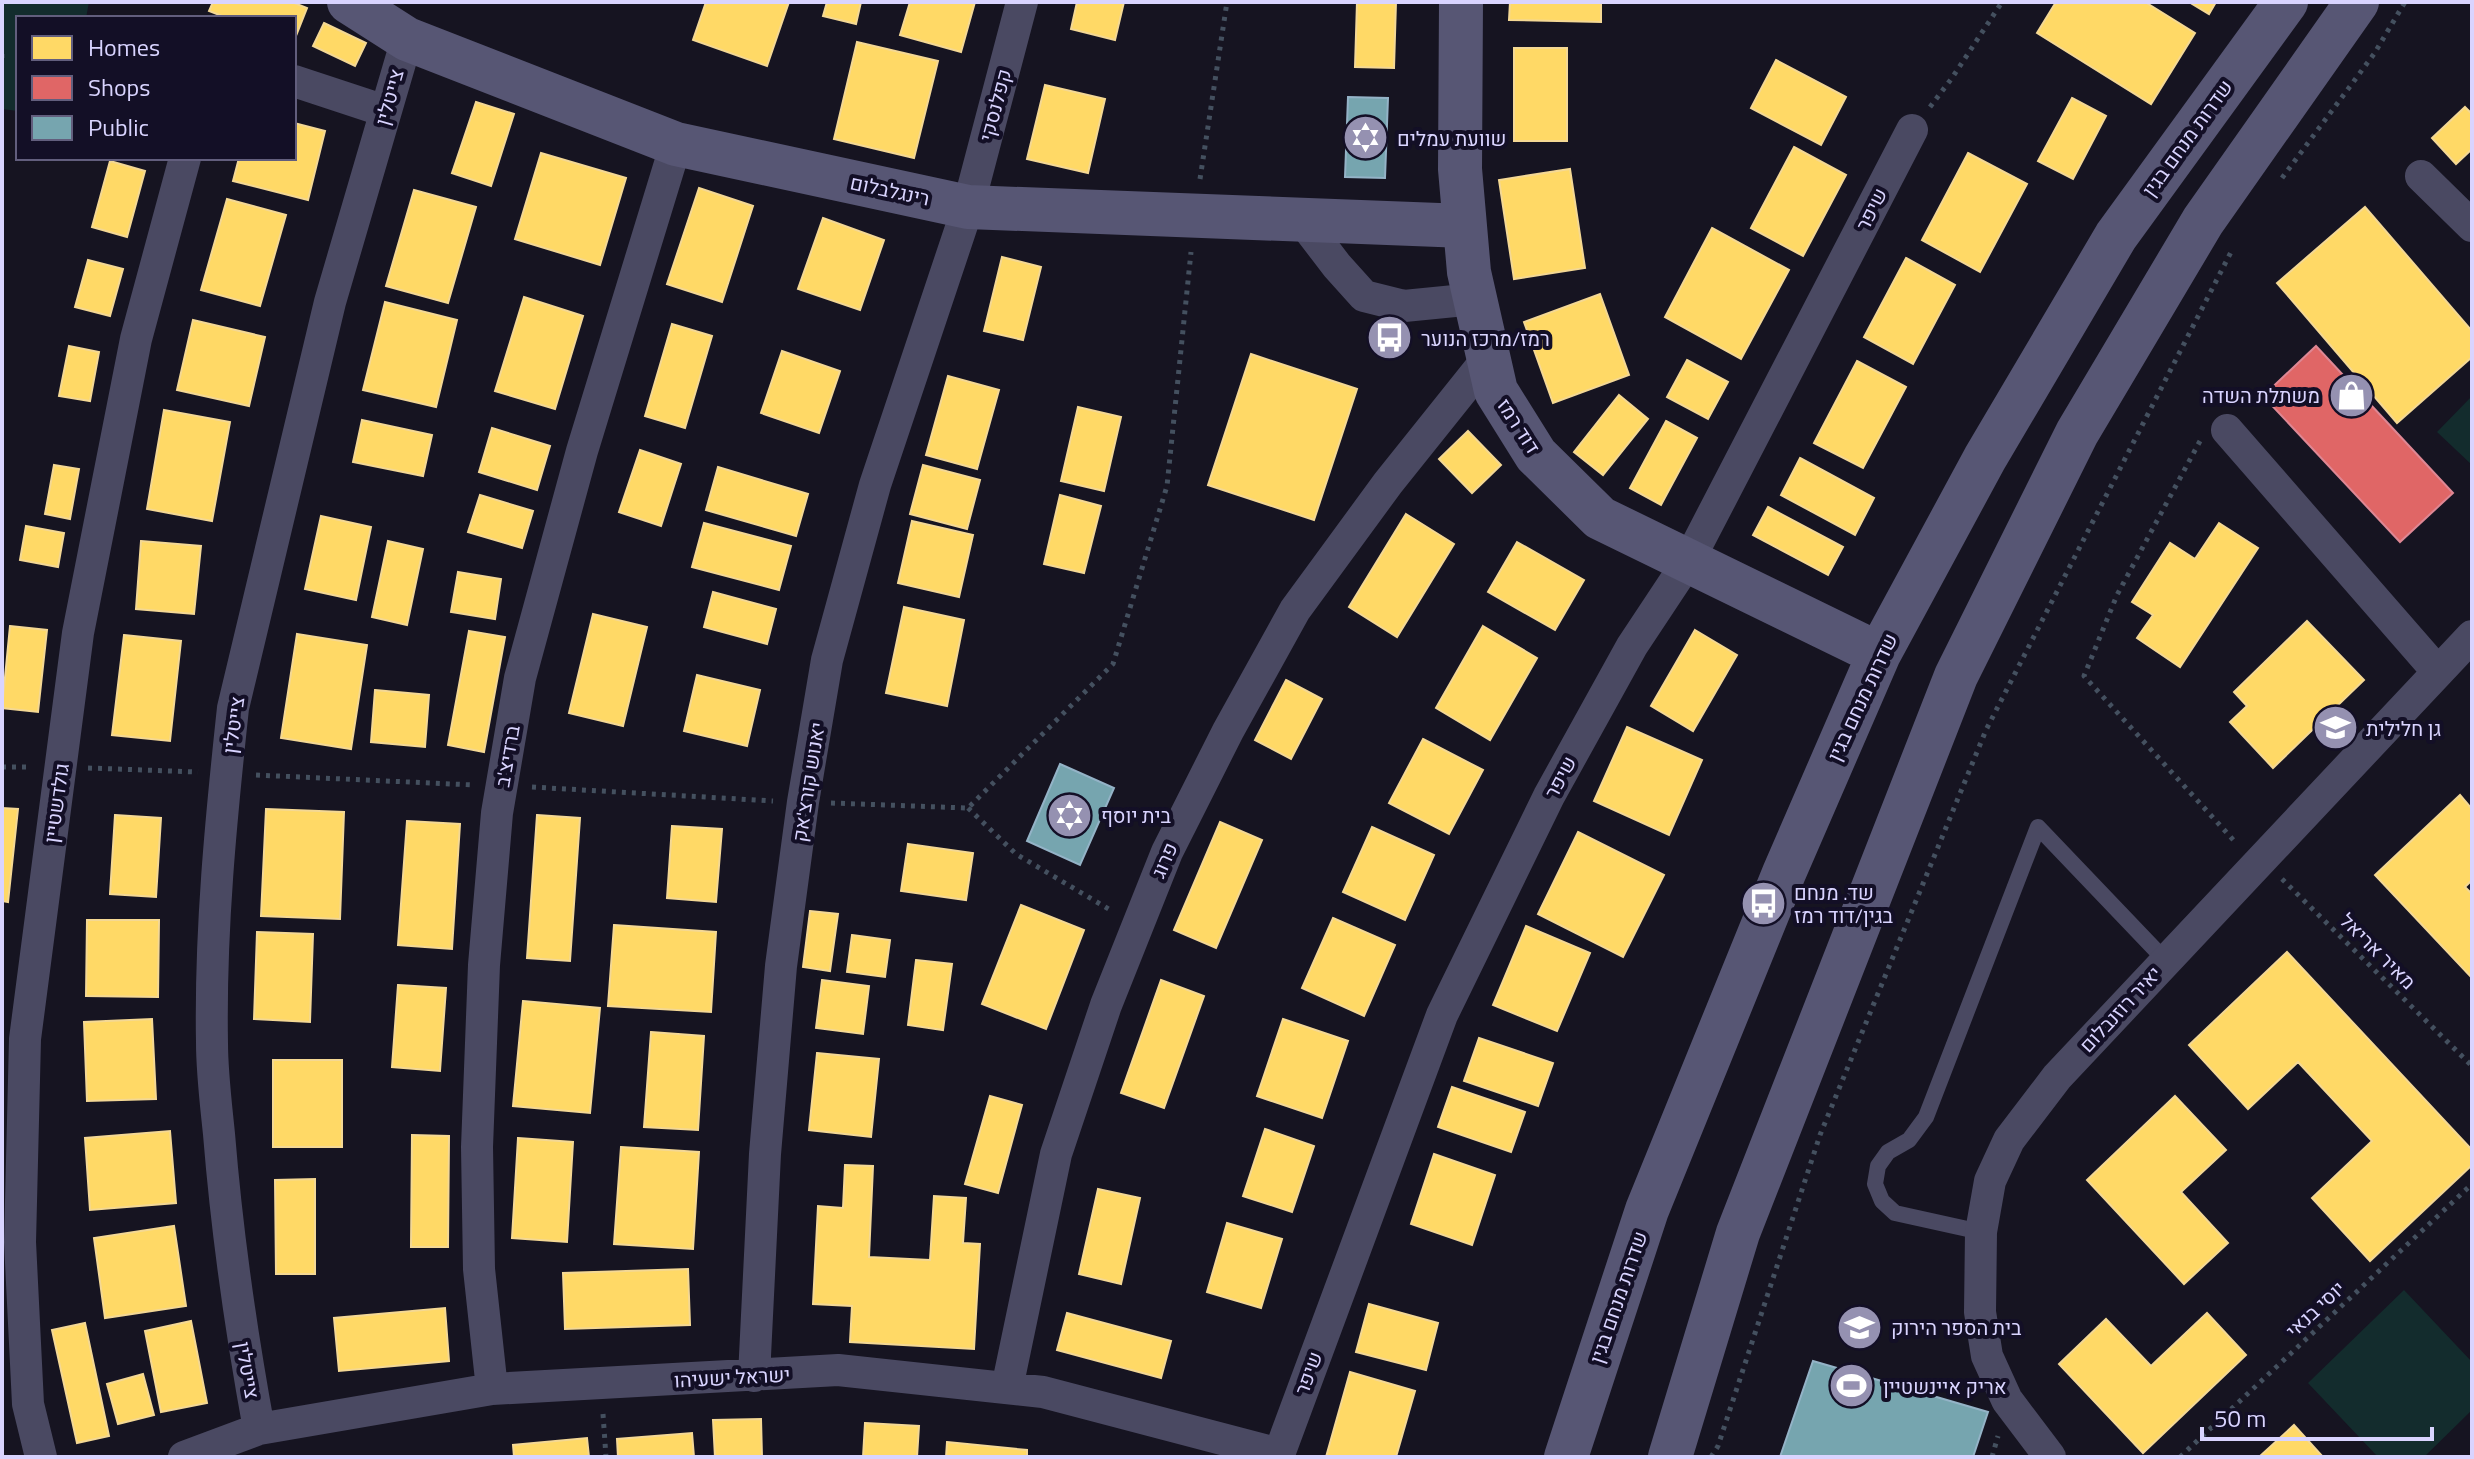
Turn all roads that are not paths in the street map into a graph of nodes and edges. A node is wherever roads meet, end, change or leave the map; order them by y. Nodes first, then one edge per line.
1 (349, 2) edge
2 (1022, 2) edge
3 (1461, 2) edge
4 (2286, 2) edge
5 (2357, 2) edge
6 (407, 39) junction
7 (296, 82) edge
8 (385, 111) junction
9 (1912, 130) road end
10 (676, 144) junction
11 (184, 160) edge
12 (2421, 176) dead end
13 (968, 207) junction
14 (1301, 219) junction
15 (1465, 226) junction
16 (2472, 226) edge
17 (1475, 299) junction
18 (1488, 358) junction
19 (2216, 430) road end
20 (1689, 560) junction
21 (2472, 636) edge
22 (1879, 654) junction
23 (2438, 672) junction
24 (2166, 961) junction
25 (1981, 1232) junction
26 (754, 1376) junction
27 (1007, 1388) junction
28 (492, 1389) junction
29 (259, 1429) junction
30 (1278, 1455) edge
31 (41, 1457) edge
32 (184, 1457) edge
33 (1566, 1457) edge
34 (1670, 1457) edge
35 (2050, 1457) edge

1 - 6 main road, רינגלבלום
2 - 13 street, קפלנסקי
3 - 15 main road, דוד רמז
4 - 22 main road, שדרות מנחם בגין
5 - 34 main road
6 - 8 street, צייטלין
6 - 10 main road, רינגלבלום
7 - 8 street
8 - 29 street, צייטלין
9 - 20 street, שיפר
10 - 13 main road, רינגלבלום
10 - 28 street, ברדיצ'ב
11 - 31 street, גולדשטיין
12 - 16 street
13 - 14 main road, רינגלבלום
13 - 26 street, יאנוש קורצ'אק
14 - 15 main road, רינגלבלום
14 - 17 street
15 - 17 main road, דוד רמז
17 - 18 main road, דוד רמז
18 - 20 main road, דוד רמז
18 - 27 street, פרוג
19 - 23 street
20 - 22 main road, דוד רמז
20 - 30 street, שיפר
21 - 23 street, יאיר רוזנבלום
22 - 33 main road, שדרות מנחם בגין
23 - 24 street, יאיר רוזנבלום
24 - 25 street, יאיר רוזנבלום
24 - 25 lane
25 - 35 street, יאיר רוזנבלום
26 - 27 street, ישראל ישעיהו
26 - 28 street, ישראל ישעיהו
27 - 30 street, ישראל ישעיהו
28 - 29 street, ישראל ישעיהו
29 - 32 street, ישראל ישעיהו

